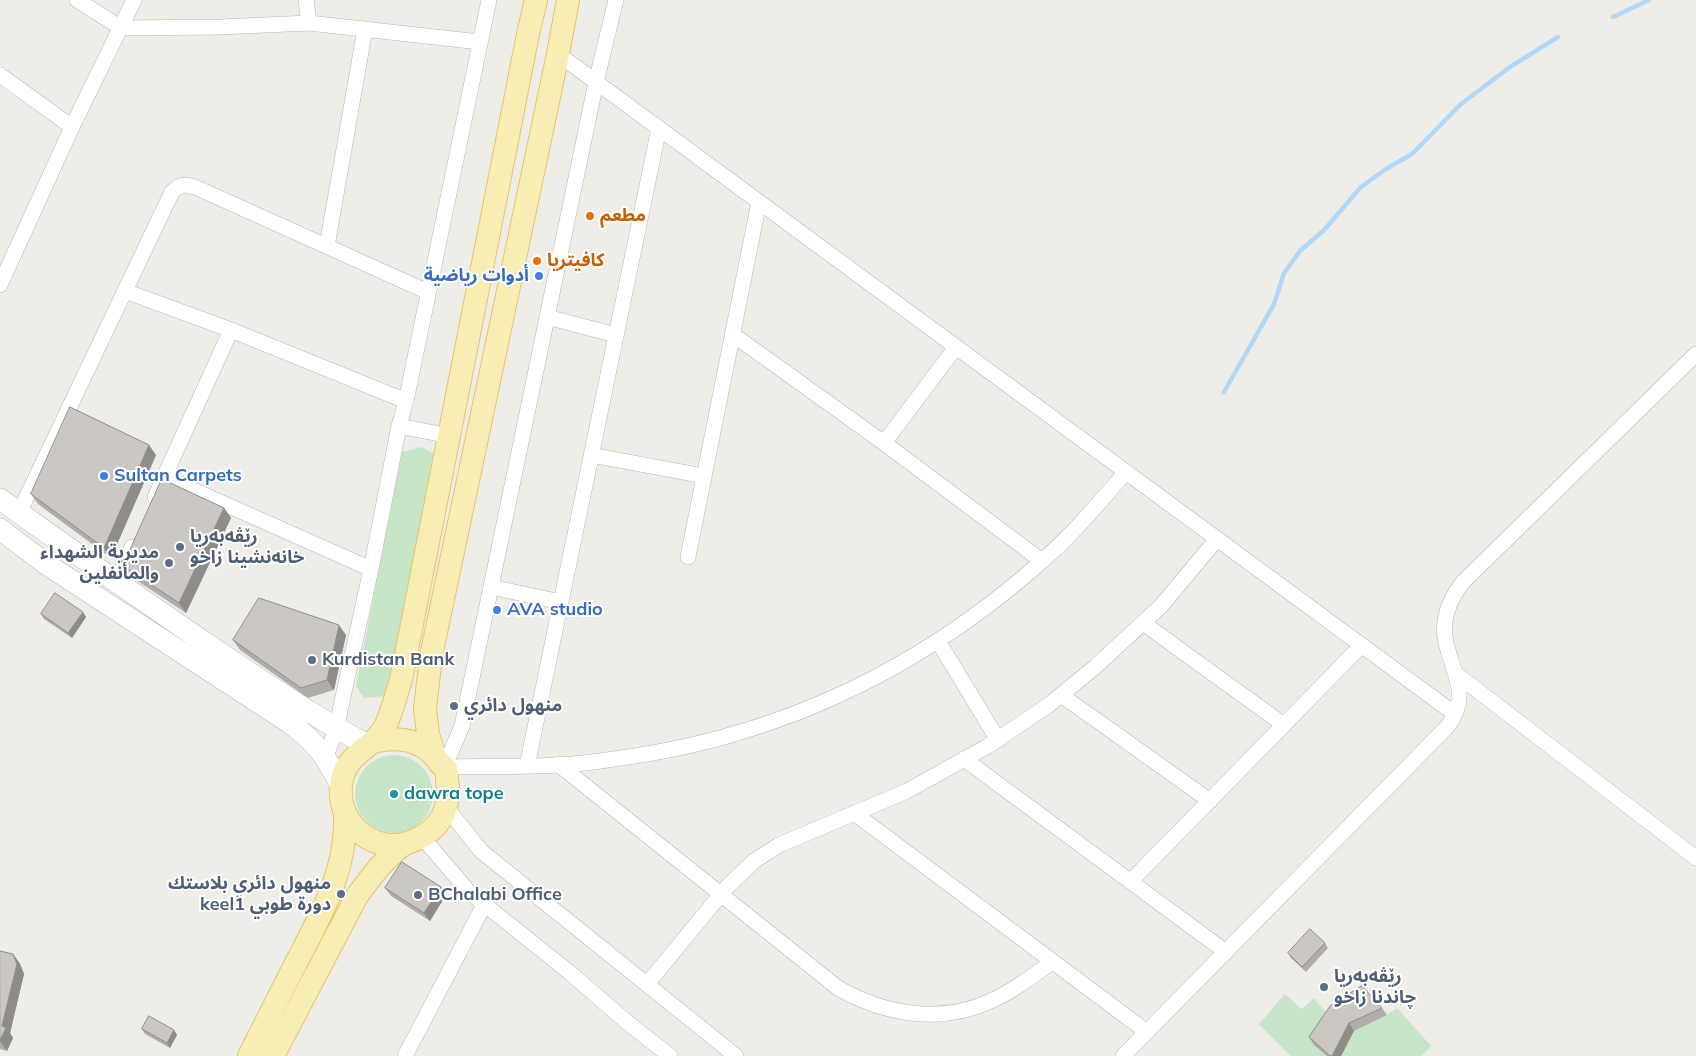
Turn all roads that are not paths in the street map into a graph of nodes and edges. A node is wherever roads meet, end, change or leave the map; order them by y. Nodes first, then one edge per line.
1 (77, 0) edge
2 (134, 0) edge
3 (306, 0) edge
4 (490, 0) edge
5 (536, 0) edge
6 (568, 0) edge
7 (616, 0) edge
8 (309, 23) junction
9 (121, 28) junction
10 (365, 29) junction
11 (480, 42) junction
12 (558, 54) junction
13 (0, 75) edge
14 (596, 82) junction
15 (72, 127) junction
16 (659, 128) junction
17 (759, 202) junction
18 (327, 246) junction
19 (0, 285) edge
20 (125, 291) junction
21 (428, 292) junction
22 (547, 317) junction
23 (231, 330) junction
24 (732, 334) junction
25 (616, 335) junction
26 (956, 347) junction
27 (1696, 354) edge
28 (406, 401) junction
29 (399, 426) junction
30 (450, 436) junction
31 (884, 443) junction
32 (591, 455) junction
33 (1126, 472) junction
34 (704, 476) junction
35 (164, 477) junction
36 (0, 499) edge
37 (148, 512) edge
38 (19, 513) junction
39 (0, 529) edge
40 (140, 530) edge
41 (1217, 539) junction
42 (688, 557) dead end
43 (1042, 561) junction
44 (371, 569) junction
45 (116, 582) junction
46 (491, 587) junction
47 (561, 602) junction
48 (1144, 623) junction
49 (938, 641) junction
50 (1362, 645) junction
51 (1456, 674) junction
52 (1061, 695) junction
53 (1455, 714) junction
54 (1284, 725) junction
55 (336, 728) junction
56 (998, 740) junction
57 (371, 744) junction
58 (326, 756) junction
59 (964, 759) junction
60 (441, 763) junction
61 (558, 764) junction
62 (527, 766) junction
63 (341, 786) junction
64 (1210, 800) junction
65 (446, 807) junction
66 (854, 813) junction
67 (345, 814) junction
68 (413, 841) junction
69 (1696, 858) edge
70 (1130, 882) junction
71 (721, 895) junction
72 (484, 905) junction
73 (1226, 952) junction
74 (1052, 962) junction
75 (647, 984) junction
76 (1148, 1032) junction
77 (263, 1052) edge
78 (406, 1056) edge
79 (670, 1056) edge
80 (736, 1056) edge
81 (1123, 1056) edge

1 - 9 street
2 - 9 street
3 - 8 street
4 - 11 street
5 - 30 main road
6 - 12 main road
7 - 14 street
8 - 9 street
8 - 10 street
9 - 15 street
10 - 11 street
10 - 18 street
11 - 21 street
12 - 14 street
12 - 60 main road
13 - 15 street
14 - 16 street
14 - 22 street
15 - 19 street
16 - 17 street
16 - 25 street
17 - 24 street
17 - 26 street
18 - 20 street
18 - 21 street
20 - 23 street
20 - 38 street
21 - 28 street
22 - 25 street
22 - 46 street
23 - 28 street
23 - 35 street
24 - 31 street
24 - 34 street
25 - 32 street
26 - 31 street
26 - 33 street
27 - 51 street
28 - 29 street
29 - 30 street
29 - 44 street
30 - 57 main road
31 - 43 street
32 - 34 street
32 - 47 street
33 - 41 street
33 - 43 street
34 - 42 street
35 - 37 street
35 - 44 street
36 - 38 main road
38 - 45 main road
39 - 58 main road
40 - 45 street
41 - 48 street
41 - 50 street
43 - 49 street
44 - 55 street
45 - 55 main road
46 - 47 street
46 - 60 street
47 - 62 street
48 - 52 street
48 - 54 street
49 - 56 street
49 - 61 street
50 - 53 street
50 - 54 street
51 - 53 street
51 - 69 street
52 - 56 street
52 - 64 street
53 - 73 street
54 - 64 street
55 - 57 main road
55 - 58 street
56 - 59 street
57 - 60 main road
57 - 63 main road
58 - 63 main road
59 - 66 street
59 - 70 street
60 - 62 street
60 - 65 main road
61 - 62 street
61 - 71 street
63 - 67 main road
64 - 70 street
65 - 68 main road
65 - 75 street
66 - 71 street
66 - 74 street
67 - 68 main road
67 - 77 main road
68 - 72 street
68 - 77 main road
70 - 73 street
71 - 74 street
71 - 75 street
72 - 78 street
72 - 79 street
73 - 76 street
74 - 76 street
75 - 80 street
76 - 81 street

